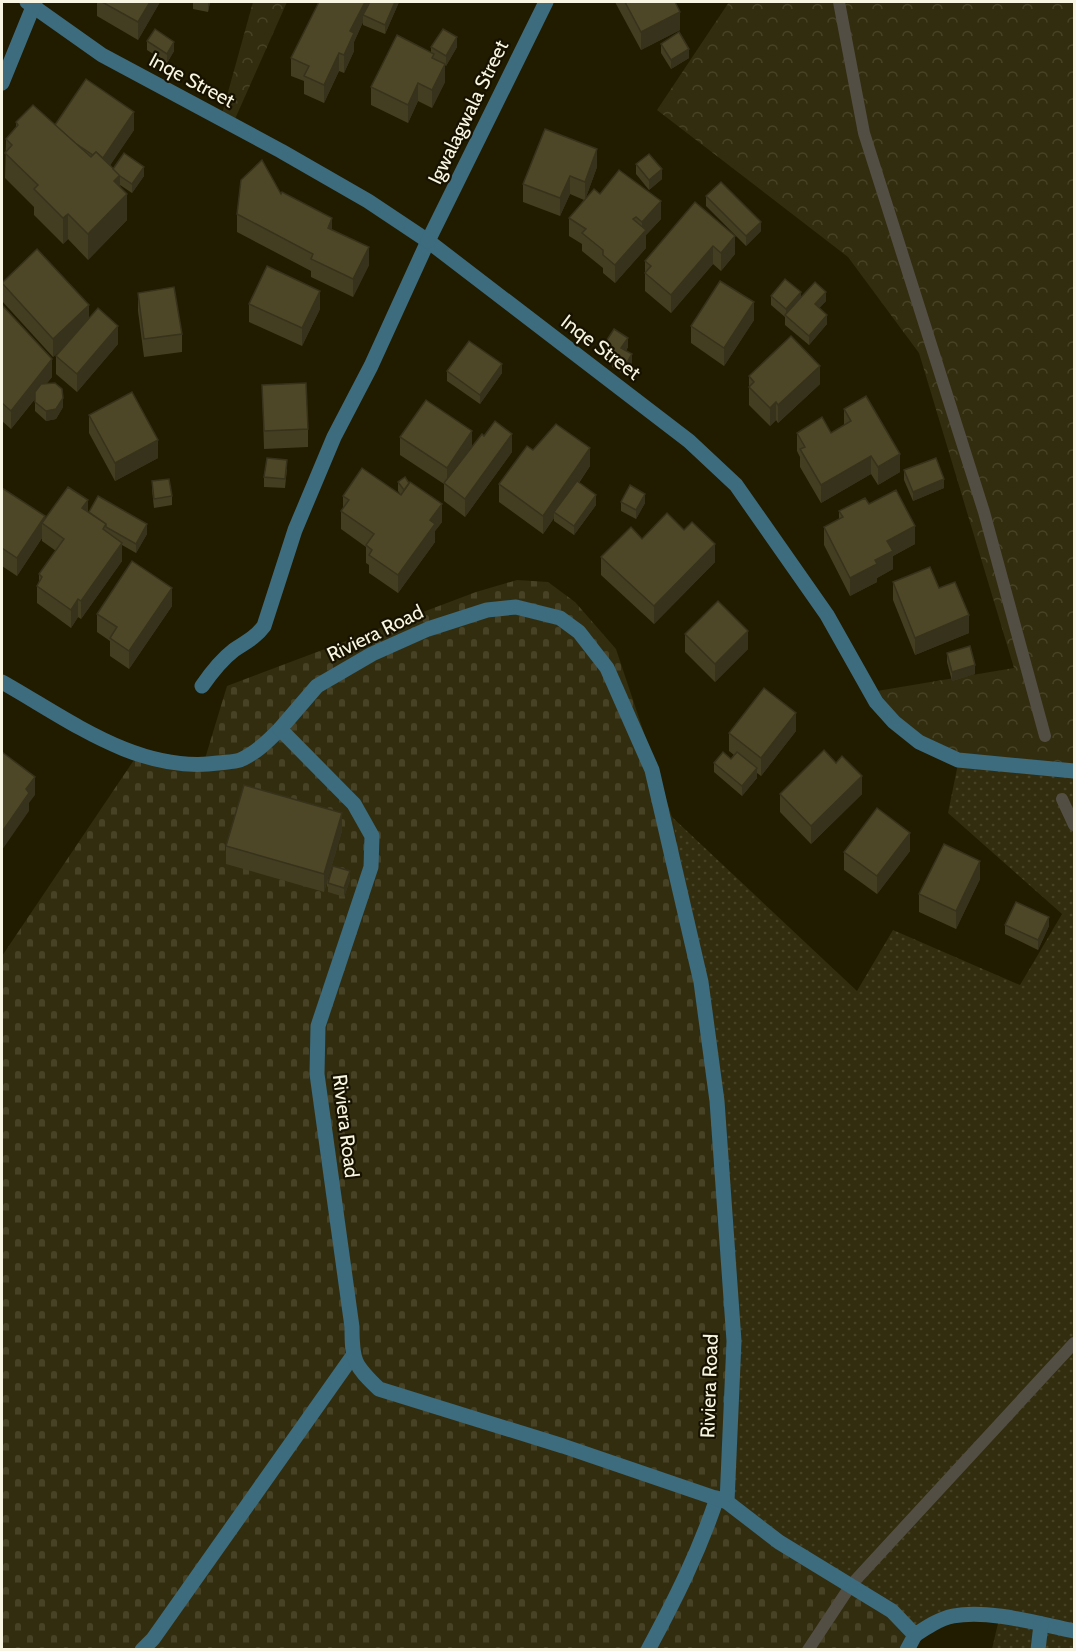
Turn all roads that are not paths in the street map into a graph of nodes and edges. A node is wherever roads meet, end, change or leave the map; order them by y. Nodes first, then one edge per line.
1 (546, 2) edge
2 (32, 3) edge
3 (2, 83) edge
4 (428, 241) junction
5 (2, 682) edge
6 (202, 686) dead end
7 (280, 729) junction
8 (1074, 771) edge
9 (352, 1357) junction
10 (722, 1500) junction
11 (1041, 1624) junction
12 (1074, 1631) edge
13 (915, 1635) junction
14 (142, 1650) edge
15 (648, 1650) edge
16 (907, 1650) edge
17 (1038, 1650) edge

1 - 4 street, Igwalagwala Street
2 - 3 street
2 - 4 street, Inqe Street
4 - 6 street, Igwalagwala Street
4 - 8 street, Inqe Street
5 - 7 street
7 - 9 street, Riviera Road
7 - 10 street, Riviera Road
9 - 10 street
9 - 14 street
10 - 13 street
10 - 15 street, Riviera Road
11 - 12 street
11 - 13 street
11 - 17 street
13 - 16 street

